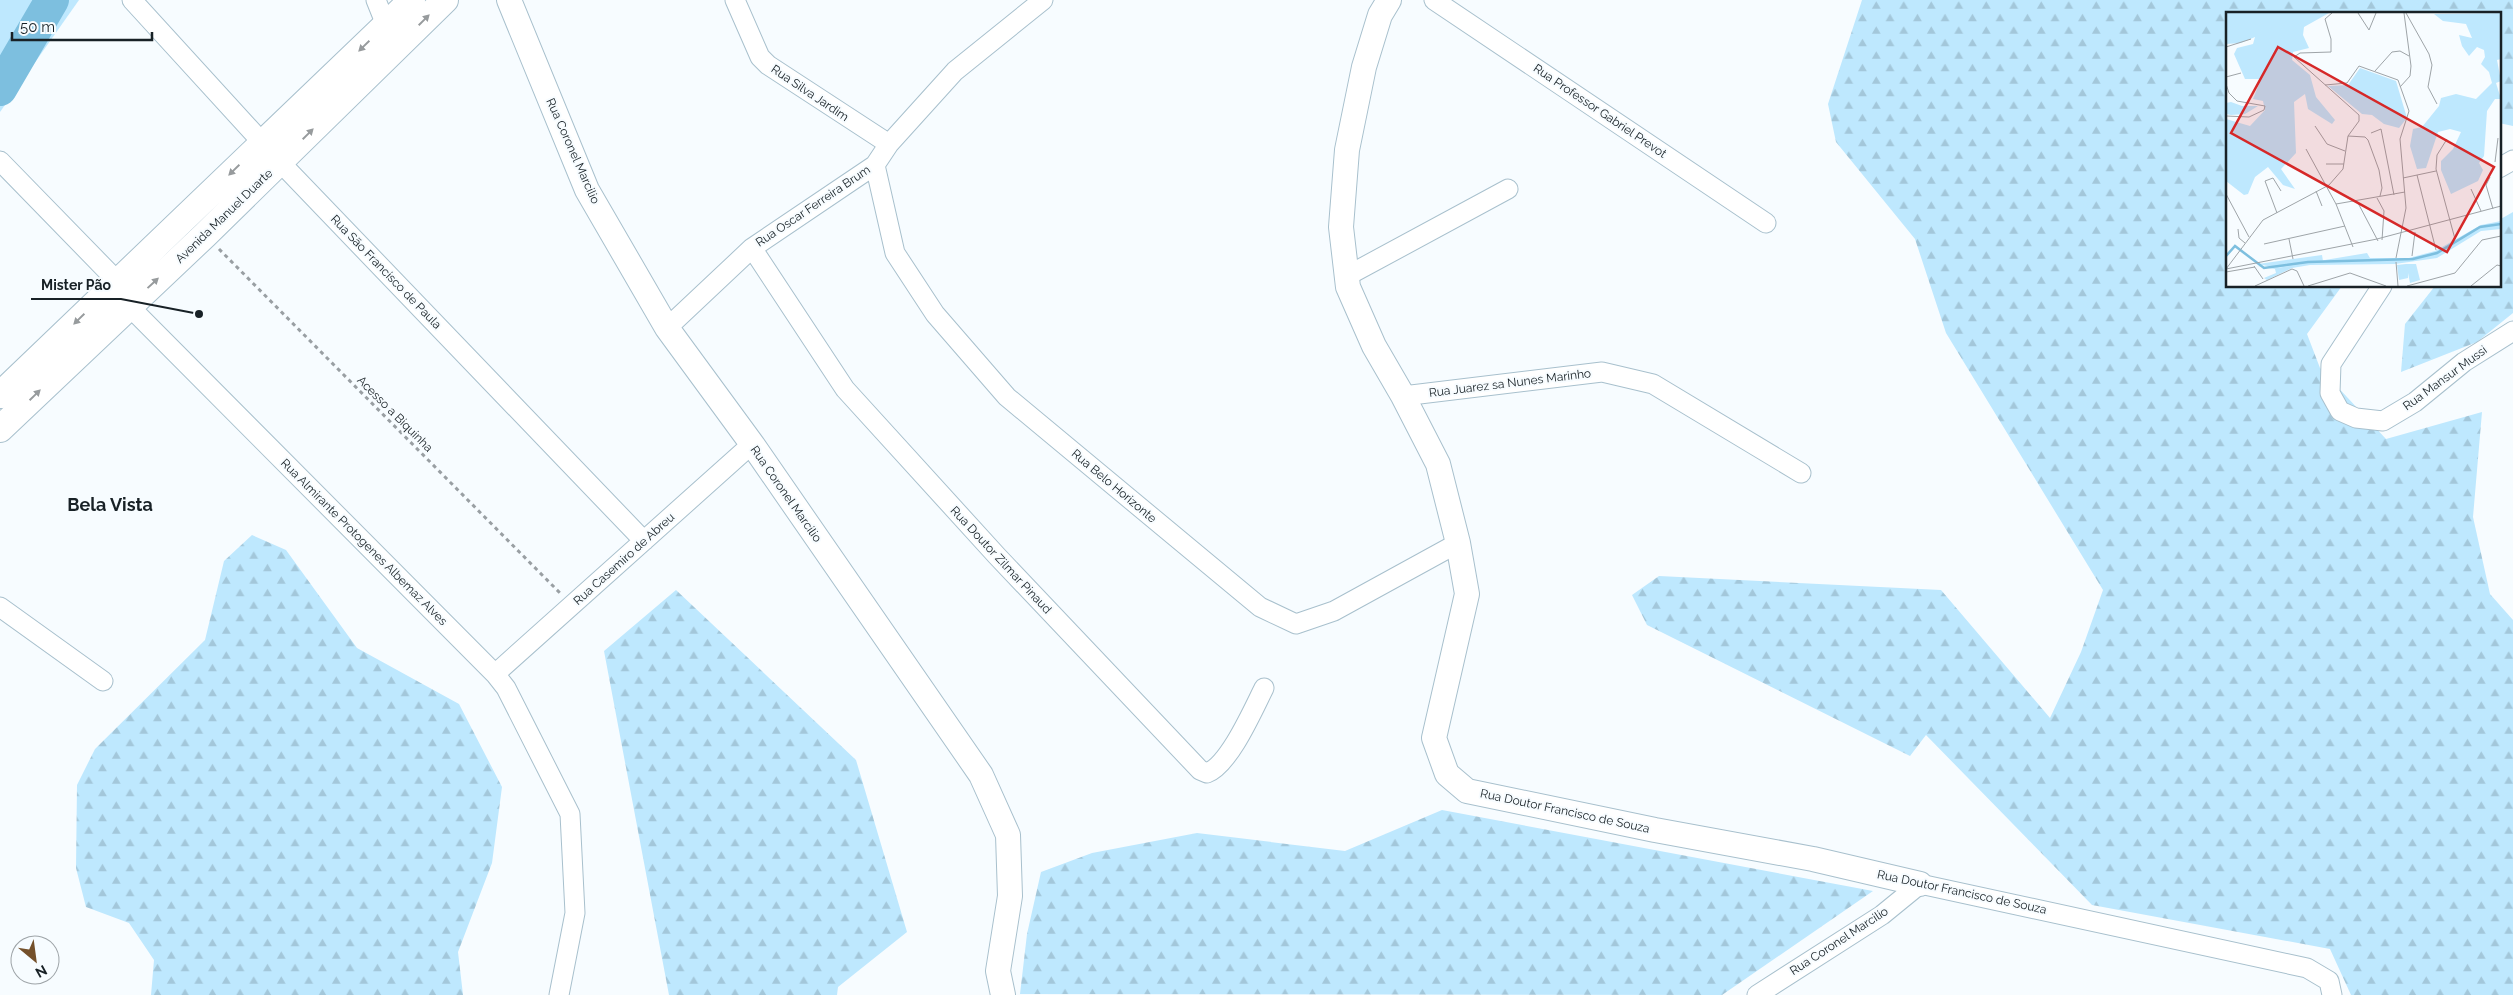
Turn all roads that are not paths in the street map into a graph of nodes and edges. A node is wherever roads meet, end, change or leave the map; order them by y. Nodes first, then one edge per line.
1 (132, 0) edge
2 (376, 0) edge
3 (412, 0) edge
4 (445, 0) edge
5 (509, 0) edge
6 (735, 0) edge
7 (1388, 0) edge
8 (1434, 0) edge
9 (1035, 2) edge
10 (386, 25) junction
11 (262, 143) junction
12 (889, 144) junction
13 (2513, 160) edge
14 (0, 161) edge
15 (280, 162) junction
16 (875, 165) junction
17 (2500, 167) edge
18 (1508, 190) dead end
19 (1766, 223) dead end
20 (752, 248) junction
21 (1347, 276) junction
22 (118, 282) junction
23 (2381, 288) edge
24 (129, 306) junction
25 (667, 328) junction
26 (2513, 331) edge
27 (0, 396) edge
28 (1403, 396) junction
29 (0, 429) edge
30 (752, 444) junction
31 (1801, 473) dead end
32 (644, 541) junction
33 (1458, 543) junction
34 (0, 607) edge
35 (495, 674) junction
36 (103, 681) dead end
37 (1264, 688) dead end
38 (1920, 884) junction
39 (559, 995) edge
40 (1003, 995) edge
41 (1757, 995) edge
42 (2332, 995) edge

1 - 11 street, Rua São Francisco de Paula
2 - 10 street
3 - 10 main road, Avenida Manuel Duarte
15 -> 4 main road, Avenida Manuel Duarte
5 - 25 street, Rua Coronel Marcilio
6 - 12 street, Rua Silva Jardim
7 - 21 street, Rua Doutor Francisco de Souza
8 - 19 street, Rua Professor Gabriel Prevot
9 - 12 street, Rua Oscar Ferreira Brum
10 -> 11 main road, Avenida Manuel Duarte
11 - 15 street, Rua São Francisco de Paula
11 -> 22 main road, Avenida Manuel Duarte
12 - 16 street, Rua Oscar Ferreira Brum
13 - 17 street
14 - 22 street, Rua Almirante Protogenes Albemaz Alves
24 -> 15 main road, Avenida Manuel Duarte
15 - 32 street, Rua São Francisco de Paula
16 - 20 street, Rua Oscar Ferreira Brum
16 - 33 street, Rua Belo Horizonte
18 - 21 street
20 - 25 street, Rua Oscar Ferreira Brum
20 - 37 street, Rua Doutor Zilmar Pinaud
21 - 28 street, Rua Doutor Francisco de Souza
22 - 24 street, Rua Almirante Protogenes Albemaz Alves
22 -> 27 main road, Avenida Manuel Duarte
23 - 26 street, Rua Mansur Mussi
29 -> 24 main road, Avenida Manuel Duarte
24 - 35 street, Rua Almirante Protogenes Albemaz Alves
25 - 30 street, Rua Coronel Marcilio
28 - 31 street, Rua Juarez sa Nunes Marinho
28 - 33 street, Rua Doutor Francisco de Souza
30 - 32 street, Rua Casemiro de Abreu
30 - 40 street, Rua Coronel Marcilio
32 - 35 street, Rua Casemiro de Abreu
33 - 38 street, Rua Doutor Francisco de Souza
34 - 36 street
35 - 39 street, Rua Almirante Protogenes Albemaz Alves
38 - 41 street, Rua Coronel Marcilio
38 - 42 street, Rua Doutor Francisco de Souza

